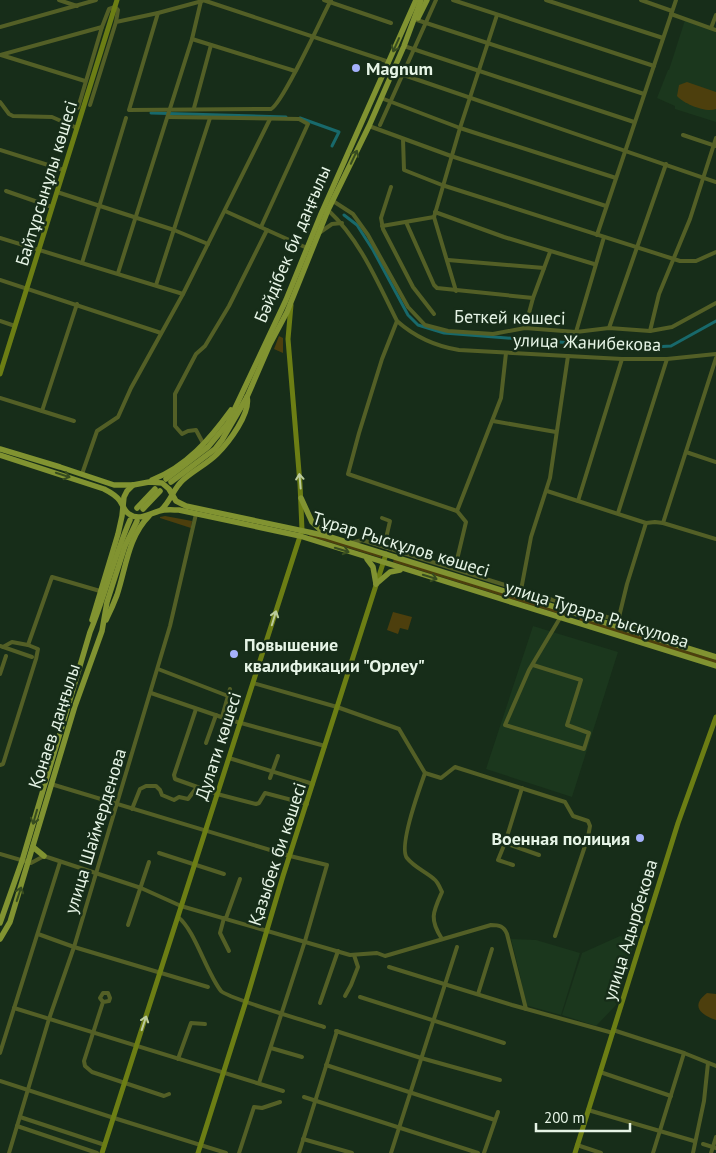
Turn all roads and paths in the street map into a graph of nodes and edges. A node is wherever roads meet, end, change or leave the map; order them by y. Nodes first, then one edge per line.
1 (59, 0) edge
2 (96, 0) edge
3 (117, 0) edge
4 (203, 0) edge
5 (324, 0) edge
6 (414, 0) edge
7 (422, 0) edge
8 (427, 0) edge
9 (436, 0) edge
10 (453, 0) edge
11 (546, 0) edge
12 (641, 0) edge
13 (676, 0) edge
14 (330, 1) edge
15 (77, 6) junction
16 (115, 7) junction
17 (672, 12) junction
18 (158, 13) junction
19 (497, 15) junction
20 (716, 15) edge
21 (413, 20) junction
22 (116, 22) junction
23 (391, 23) dead end
24 (425, 23) junction
25 (0, 27) edge
26 (102, 27) junction
27 (714, 29) edge
28 (312, 37) junction
29 (663, 38) junction
30 (192, 39) junction
31 (488, 43) junction
32 (211, 45) junction
33 (404, 46) junction
34 (414, 50) junction
35 (0, 55) edge
36 (389, 62) junction
37 (654, 66) junction
38 (478, 70) junction
39 (392, 71) junction
40 (295, 72) junction
41 (402, 75) junction
42 (85, 82) junction
43 (644, 94) junction
44 (380, 98) junction
45 (469, 98) junction
46 (0, 102) edge
47 (390, 103) junction
48 (90, 105) dead end
49 (78, 108) dead end
50 (194, 108) junction
51 (170, 110) junction
52 (168, 117) junction
53 (126, 118) dead end
54 (210, 118) junction
55 (270, 119) junction
56 (634, 122) junction
57 (380, 125) dead end
58 (369, 126) junction
59 (77, 128) junction
60 (460, 128) junction
61 (683, 135) dead end
62 (716, 138) edge
63 (403, 139) junction
64 (714, 146) edge
65 (0, 150) edge
66 (626, 150) junction
67 (451, 156) junction
68 (666, 164) junction
69 (64, 170) junction
70 (616, 178) junction
71 (703, 178) junction
72 (716, 182) edge
73 (442, 185) junction
74 (391, 187) dead end
75 (6, 191) dead end
76 (57, 192) junction
77 (333, 202) junction
78 (99, 206) junction
79 (606, 206) junction
80 (52, 207) junction
81 (328, 210) junction
82 (225, 211) junction
83 (435, 212) junction
84 (434, 217) junction
85 (136, 218) junction
86 (406, 222) junction
87 (342, 223) junction
88 (382, 226) junction
89 (261, 227) junction
90 (174, 230) junction
91 (267, 230) junction
92 (318, 234) junction
93 (597, 235) junction
94 (604, 236) junction
95 (0, 238) edge
96 (208, 244) junction
97 (637, 247) junction
98 (307, 248) junction
99 (39, 250) junction
100 (550, 252) junction
101 (716, 252) edge
102 (672, 259) junction
103 (448, 260) junction
104 (82, 263) junction
105 (594, 264) junction
106 (544, 268) junction
107 (118, 274) junction
108 (0, 280) edge
109 (156, 285) junction
110 (27, 288) junction
111 (456, 291) junction
112 (183, 294) junction
113 (533, 298) junction
114 (291, 302) junction
115 (716, 303) edge
116 (77, 304) junction
117 (434, 314) dead end
118 (0, 321) edge
119 (397, 321) junction
120 (15, 326) junction
121 (525, 328) junction
122 (609, 328) junction
123 (650, 331) junction
124 (576, 332) junction
125 (161, 333) junction
126 (276, 333) junction
127 (288, 339) junction
128 (506, 353) junction
129 (716, 354) edge
130 (568, 356) junction
131 (716, 358) edge
132 (622, 359) junction
133 (667, 359) junction
134 (0, 374) edge
135 (244, 397) junction
136 (0, 398) edge
137 (42, 411) junction
138 (74, 421) dead end
139 (493, 421) junction
140 (556, 432) junction
141 (204, 445) junction
142 (0, 449) edge
143 (686, 452) junction
144 (0, 455) edge
145 (716, 462) edge
146 (82, 474) junction
147 (169, 480) dead end
148 (149, 482) junction
149 (133, 485) junction
150 (157, 490) dead end
151 (547, 491) junction
152 (172, 493) junction
153 (301, 498) junction
154 (578, 501) junction
155 (123, 506) junction
156 (140, 509) dead end
157 (160, 511) junction
158 (457, 511) junction
159 (618, 513) junction
160 (196, 514) junction
161 (149, 516) junction
162 (382, 518) dead end
163 (646, 523) junction
164 (663, 523) junction
165 (301, 533) junction
166 (327, 536) junction
167 (716, 539) edge
168 (386, 550) junction
169 (358, 555) junction
170 (383, 563) junction
171 (454, 568) junction
172 (412, 572) junction
173 (464, 574) junction
174 (376, 584) junction
175 (521, 590) junction
176 (100, 592) junction
177 (574, 613) junction
178 (560, 618) junction
179 (571, 621) junction
180 (618, 621) junction
181 (102, 631) junction
182 (90, 632) junction
183 (28, 645) junction
184 (678, 645) junction
185 (2, 646) edge
186 (716, 655) edge
187 (6, 656) dead end
188 (32, 657) dead end
189 (704, 662) junction
190 (533, 665) junction
191 (716, 666) edge
192 (158, 669) junction
193 (716, 671) edge
194 (0, 674) edge
195 (253, 683) junction
196 (230, 689) dead end
197 (150, 693) junction
198 (228, 696) junction
199 (337, 707) junction
200 (196, 709) junction
201 (216, 715) junction
202 (222, 717) junction
203 (716, 717) edge
204 (240, 722) junction
205 (206, 743) dead end
206 (325, 746) junction
207 (278, 756) dead end
208 (229, 758) junction
209 (0, 765) edge
210 (272, 772) junction
211 (425, 773) junction
212 (270, 778) dead end
213 (51, 784) junction
214 (313, 784) junction
215 (198, 787) junction
216 (522, 788) junction
217 (217, 794) junction
218 (118, 804) junction
219 (307, 804) junction
220 (132, 809) junction
221 (205, 830) junction
222 (505, 843) junction
223 (34, 846) junction
224 (160, 853) dead end
225 (0, 854) edge
226 (539, 855) dead end
227 (44, 856) junction
228 (290, 856) junction
229 (23, 858) junction
230 (60, 862) junction
231 (149, 862) dead end
232 (29, 863) junction
233 (193, 865) junction
234 (514, 865) dead end
235 (96, 874) junction
236 (224, 874) dead end
237 (240, 879) dead end
238 (140, 888) junction
239 (181, 906) junction
240 (178, 917) junction
241 (225, 918) junction
242 (0, 923) edge
243 (128, 925) dead end
244 (266, 930) junction
245 (38, 934) junction
246 (555, 936) dead end
247 (0, 939) edge
248 (442, 939) junction
249 (305, 941) junction
250 (74, 947) junction
251 (457, 947) dead end
252 (492, 949) dead end
253 (229, 951) dead end
254 (338, 951) junction
255 (354, 955) junction
256 (389, 967) dead end
257 (160, 974) junction
258 (445, 984) junction
259 (208, 987) dead end
260 (478, 994) junction
261 (345, 996) dead end
262 (360, 997) dead end
263 (246, 1001) junction
264 (103, 1002) dead end
265 (320, 1003) dead end
266 (14, 1008) junction
267 (526, 1009) junction
268 (282, 1014) junction
269 (49, 1018) junction
270 (433, 1021) junction
271 (204, 1024) dead end
272 (324, 1027) dead end
273 (613, 1032) junction
274 (93, 1033) junction
275 (504, 1043) dead end
276 (137, 1047) junction
277 (270, 1048) junction
278 (0, 1053) edge
279 (684, 1053) junction
280 (302, 1057) dead end
281 (422, 1058) junction
282 (178, 1059) junction
283 (708, 1063) junction
284 (326, 1065) junction
285 (716, 1066) edge
286 (600, 1072) junction
287 (224, 1073) junction
288 (0, 1080) edge
289 (500, 1080) dead end
290 (125, 1083) junction
291 (259, 1083) junction
292 (29, 1090) junction
293 (283, 1091) dead end
294 (410, 1093) junction
295 (169, 1094) dead end
296 (671, 1096) junction
297 (304, 1097) dead end
298 (315, 1100) junction
299 (280, 1102) dead end
300 (588, 1110) junction
301 (498, 1112) dead end
302 (20, 1117) junction
303 (114, 1118) junction
304 (495, 1120) junction
305 (17, 1126) junction
306 (399, 1128) junction
307 (660, 1131) junction
308 (716, 1136) edge
309 (303, 1139) junction
310 (694, 1141) junction
311 (703, 1144) dead end
312 (105, 1145) junction
313 (201, 1145) junction
314 (577, 1145) junction
315 (714, 1147) edge
316 (9, 1153) edge
317 (97, 1153) edge
318 (102, 1153) edge
319 (198, 1153) edge
320 (226, 1153) edge
321 (239, 1153) edge
322 (298, 1153) edge
323 (352, 1153) edge
324 (391, 1153) edge
325 (478, 1153) edge
326 (484, 1153) edge
327 (575, 1153) edge
328 (601, 1153) edge
329 (652, 1153) edge
330 (693, 1153) edge
331 (711, 1153) edge

1 - 15 street
2 - 15 street
3 - 16 main road, Байтұрсынұлы көшесі
4 - 18 street
4 - 28 street
4 - 30 street
5 - 14 street
6 - 21 main road, Бәйдібек би даңғылы
7 - 21 main road
8 - 21 main road
9 - 24 street
10 - 19 street
11 - 29 street
12 - 17 street
13 - 17 street
14 - 23 street
14 - 28 street
15 - 25 street
16 - 22 street
16 - 26 street
16 - 59 main road, Байтұрсынұлы көшесі
17 - 27 street
17 - 29 street
18 - 22 street
18 - 51 street
19 - 31 street
19 - 37 street
20 - 27 street
21 - 24 street
21 - 33 main road, Бәйдібек би даңғылы
21 -> 36 main road, Бәйдібек би даңғылы
22 - 48 street
24 - 31 street
24 - 34 street
26 - 35 street
26 - 42 street
28 - 36 street
28 - 40 street
29 - 37 street
30 - 32 street
30 - 51 street
31 - 38 street
31 - 43 street
32 - 40 street
32 - 50 street
33 - 34 street
33 - 39 main road, Бәйдібек би даңғылы
34 - 38 street
34 - 41 street
35 - 42 street
36 - 98 main road, Бәйдібек би даңғылы
37 - 43 street
38 - 45 street
38 - 56 street
39 - 41 street
39 - 44 main road, Бәйдібек би даңғылы
40 - 50 street
41 - 45 street
41 - 47 street
42 - 49 street
43 - 56 street
44 - 47 street
44 - 58 main road, Бәйдібек би даңғылы
45 - 60 street
45 - 66 street
46 - 59 street
47 - 57 street
47 - 60 street
50 - 51 street
51 - 52 street
52 - 54 street
52 - 85 street
53 - 78 street
54 - 55 street
54 - 90 street
55 - 82 street
55 - 89 street
56 - 66 street
58 - 63 street
77 -> 58 main road, Бәйдібек би даңғылы
59 - 69 main road, Байтұрсынұлы көшесі
60 - 67 street
60 - 70 street
61 - 64 street
62 - 64 street
63 - 67 street
63 - 73 street
64 - 71 street
65 - 69 street
66 - 68 street
66 - 70 street
67 - 73 street
67 - 79 street
68 - 71 street
68 - 97 street
69 - 76 main road, Байтұрсынұлы көшесі
70 - 79 street
71 - 72 street
71 - 102 street
73 - 83 street
73 - 93 street
74 - 88 street
75 - 80 street
76 - 78 street
76 - 80 main road, Байтұрсынұлы көшесі
77 - 81 main road, Бәйдібек би даңғылы
77 - 121 street, Беткей көшесі
78 - 85 street
78 - 104 street
79 - 93 street
80 - 99 main road, Байтұрсынұлы көшесі
81 - 87 street, улица Жанибекова
81 - 92 main road, Бәйдібек би даңғылы
82 - 89 street
82 - 96 street
83 - 84 street
83 - 100 street
84 - 86 street
84 - 103 street
85 - 90 street
85 - 107 street
86 - 88 street
86 - 111 street
87 - 92 street
87 - 119 street, улица Жанибекова
88 - 117 street
89 - 91 street
90 - 96 street
90 - 109 street
91 - 98 street
91 - 141 street
92 - 114 main road, Бәйдібек би даңғылы
93 - 94 street
94 - 97 street
94 - 105 street
95 - 99 street
96 - 112 street
97 - 102 street
97 - 122 street
98 - 135 main road, Бәйдібек би даңғылы
99 - 104 street
99 - 110 main road, Байтұрсынұлы көшесі
100 - 105 street
100 - 106 street
101 - 102 street
102 - 123 street
103 - 106 street
103 - 111 street
104 - 107 street
105 - 124 street
106 - 113 street
107 - 109 street
108 - 110 street
109 - 112 street
110 - 116 street
110 - 120 main road, Байтұрсынұлы көшесі
111 - 113 street
112 - 125 street
113 - 121 street
114 - 126 main road, Бәйдібек би даңғылы
114 - 127 main road, Дулати көшесі
115 - 123 street, Беткей көшесі
116 - 125 street
116 - 137 street
118 - 120 street
119 - 128 street, улица Жанибекова
119 - 158 street
120 - 134 main road, Байтұрсынұлы көшесі
121 - 124 street, Беткей көшесі
122 - 123 street, Беткей көшесі
122 - 124 street, Беткей көшесі
125 - 146 street
126 - 127 main road
126 - 135 main road, Бәйдібек би даңғылы
153 -> 127 main road, Дулати көшесі
128 - 130 street, улица Жанибекова
128 - 139 street
129 - 133 street, улица Жанибекова
130 - 132 street, улица Жанибекова
130 - 140 street
131 - 143 street
132 - 133 street, улица Жанибекова
132 - 154 street
133 - 159 street
135 - 141 main road
135 - 147 main road, Бәйдібек би даңғылы
135 - 152 main road
136 - 137 street
137 - 138 street
139 - 140 street
139 - 158 street
140 - 151 street
141 - 148 main road
142 - 146 main road
143 - 145 street
143 - 164 street
144 -> 155 main road
146 - 149 main road
148 - 149 main road
148 - 152 main road, Тұрар Рыскұлов көшесі
149 - 155 main road
150 - 156 main road
151 - 154 street
151 - 175 street
152 - 157 main road
152 - 165 main road, Тұрар Рыскұлов көшесі
153 - 165 main road, Дулати көшесі
153 - 166 main road
154 - 159 street
155 - 161 main road
155 - 176 main road
157 - 160 main road
157 - 161 main road
158 - 171 street
159 - 163 street
160 - 165 main road
160 - 192 street, улица Шаймерденова
161 - 181 main road
162 - 168 street
163 - 164 street
163 - 180 street
164 - 167 street
165 - 166 main road, Тұрар Рыскұлов көшесі
165 -> 169 main road, Тұрар Рыскұлов көшесі
195 -> 165 main road, Дулати көшесі
166 - 168 main road, Тұрар Рыскұлов көшесі
168 - 170 main road, Қазыбек би көшесі
168 - 171 street
168 - 173 main road, Тұрар Рыскұлов көшесі
169 - 170 main road, Тұрар Рыскұлов көшесі
169 - 174 main road
170 - 172 main road, улица Турара Рыскулова
170 - 174 main road, Қазыбек би көшесі
171 - 173 street
172 - 174 main road
172 -> 178 main road, улица Турара Рыскулова
173 - 175 street
173 - 177 main road, Тұрар Рыскұлов көшесі
174 - 199 main road, Қазыбек би көшесі
175 - 180 street
176 - 182 main road
176 - 183 street
177 - 179 main road
177 - 184 main road, Тұрар Рыскұлов көшесі
178 - 179 main road, улица Турара Рыскулова
178 - 190 street
179 - 189 main road, улица Турара Рыскулова
180 - 184 street
181 - 182 main road, Қонаев даңғылы
181 - 213 main road, Қонаев даңғылы
182 -> 229 main road
183 - 185 street
183 - 209 street
184 - 186 main road, Тұрар Рыскұлов көшесі
185 - 188 street
187 - 194 street
189 - 191 main road, улица Турара Рыскулова
189 - 193 main road
190 - 190 street
192 - 197 street, улица Шаймерденова
192 - 198 street
195 - 199 street
195 - 204 main road, Дулати көшесі
196 - 198 street
197 - 200 street
197 - 218 street, улица Шаймерденова
198 - 202 street
199 - 206 main road, Қазыбек би көшесі
199 - 211 street
200 - 201 street
200 - 215 street
201 - 202 street
201 - 205 street
202 - 204 street
203 - 273 main road, улица Адырбекова
204 - 206 street
204 - 208 main road, Дулати көшесі
206 - 214 main road, Қазыбек би көшесі
207 - 210 street
208 - 210 street
208 - 217 main road, Дулати көшесі
210 - 212 street
210 - 214 street
211 - 216 street
211 - 248 street
213 - 218 street
213 - 223 main road, Қонаев даңғылы
214 - 219 main road, Қазыбек би көшесі
215 - 217 street
215 - 220 street
216 - 222 street
216 - 246 street
217 - 219 street
217 - 221 main road, Дулати көшесі
218 - 220 street
218 - 235 street, улица Шаймерденова
219 - 228 main road, Қазыбек би көшесі
220 - 221 street
221 - 228 street
221 - 233 main road, Дулати көшесі
222 - 226 street
222 - 234 street
223 - 227 main road
223 - 232 main road, Қонаев даңғылы
224 - 233 street
225 - 229 street
227 - 230 street
227 - 232 street
228 - 244 main road, Қазыбек би көшесі
228 - 249 street
229 - 232 street
229 - 242 main road
230 - 235 street
230 - 245 street
231 - 238 street
247 -> 232 main road, Қонаев даңғылы
233 - 236 street
233 - 239 main road, Дулати көшесі
235 - 238 street
235 - 250 street, улица Шаймерденова
237 - 241 street
238 - 239 street
238 - 243 street
239 - 240 main road, Дулати көшесі
239 - 241 street
240 - 257 main road, Дулати көшесі
240 - 263 street
241 - 244 street
241 - 253 street
244 - 249 street
244 - 263 main road, Қазыбек би көшесі
245 - 250 street
245 - 266 street
248 - 255 street
248 - 267 street
249 - 254 street
249 - 268 street
250 - 257 street
250 - 269 street, улица Шаймерденова
251 - 258 street
252 - 260 street
254 - 255 street
254 - 265 street
255 - 261 street
256 - 258 street
257 - 259 street
276 -> 257 main road, Дулати көшесі
258 - 260 street
258 - 270 street
260 - 267 street
262 - 270 street
263 - 268 street
263 - 287 main road, Қазыбек би көшесі
264 - 274 street
266 - 269 street
266 - 278 street
267 - 273 street
268 - 272 street
268 - 277 street
269 - 274 street
269 - 292 street, улица Шаймерденова
270 - 275 street
270 - 281 street
271 - 282 street
273 - 279 street
273 - 286 main road, улица Адырбекова
274 - 276 street
274 - 290 street
276 - 282 street
276 - 290 main road, Дулати көшесі
277 - 280 street
277 - 291 street
279 - 283 street
279 - 296 street
281 - 284 street
281 - 289 street
281 - 294 street
282 - 287 street
283 - 285 street
283 - 310 street
284 - 294 street
284 - 298 street
286 - 296 street
286 - 300 main road, улица Адырбекова
287 - 291 street
287 - 313 main road, Қазыбек би көшесі
288 - 292 street
290 - 295 street
290 - 303 main road, Дулати көшесі
291 - 293 street
292 - 302 street, улица Шаймерденова
292 - 303 street
294 - 304 street
294 - 306 street
296 - 307 street
297 - 298 street
298 - 306 street
298 - 309 street
299 - 321 street
300 - 307 street
300 - 314 main road, улица Адырбекова
301 - 304 street
302 - 305 street, улица Шаймерденова
302 - 312 street
303 - 312 main road, Дулати көшесі
303 - 313 street
304 - 326 street
305 - 316 street, улица Шаймерденова
305 - 317 street
306 - 324 street
306 - 325 street
307 - 310 street
307 - 329 street
308 - 315 street
309 - 322 street
309 - 323 street
310 - 330 street
311 - 315 street
312 - 318 main road, Дулати көшесі
313 - 319 main road, Қазыбек би көшесі
313 - 320 street
314 - 327 main road, улица Адырбекова
314 - 328 street
315 - 331 street

